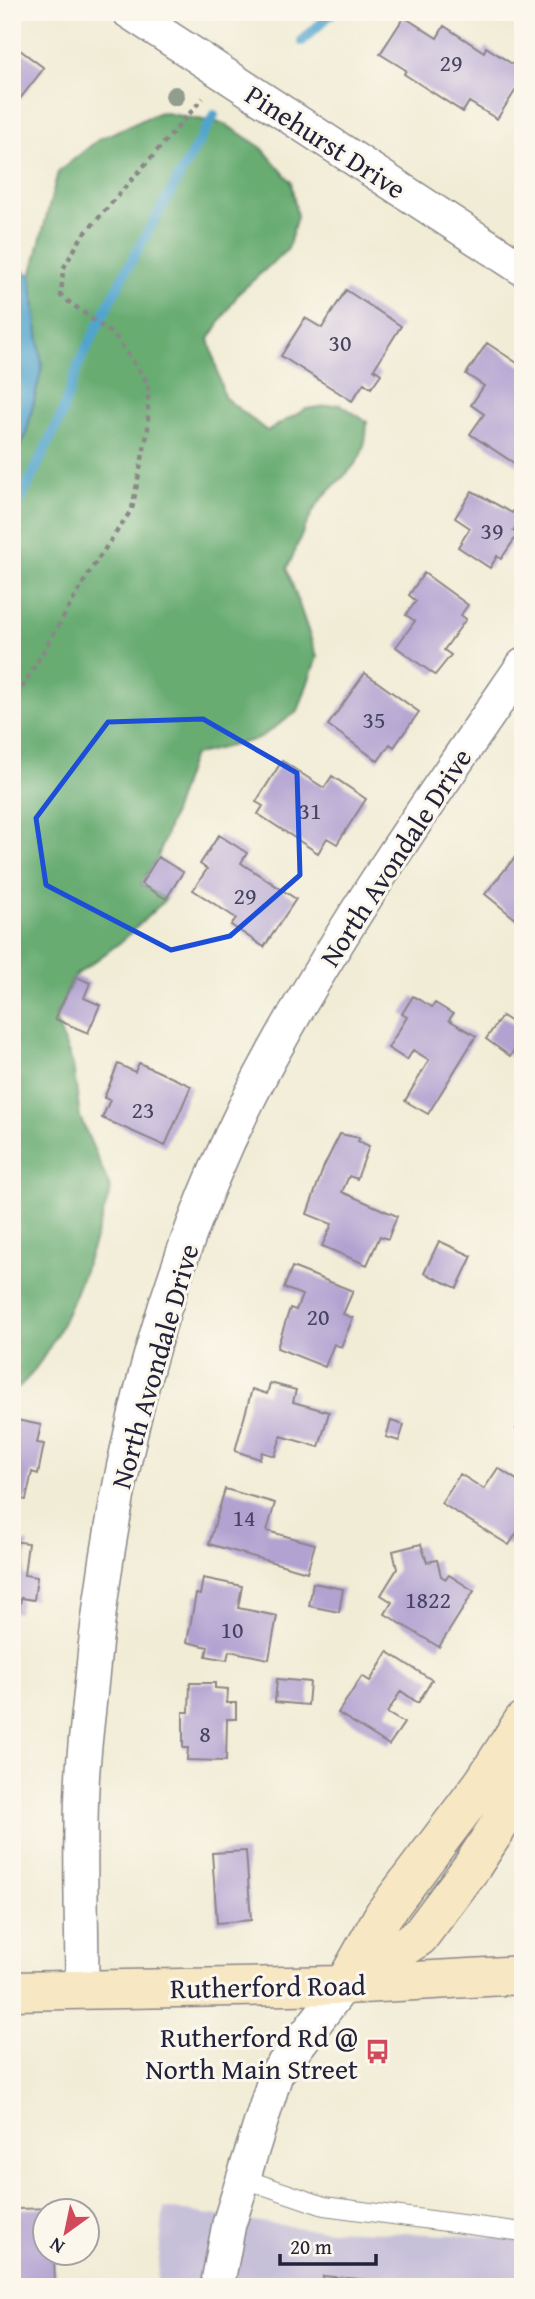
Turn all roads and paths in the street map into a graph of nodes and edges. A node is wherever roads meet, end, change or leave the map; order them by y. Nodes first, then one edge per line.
1 (129, 12) edge
2 (205, 96) dead end
3 (523, 269) edge
4 (523, 665) edge
5 (12, 705) edge
6 (523, 1721) edge
7 (523, 1788) edge
8 (523, 1975) edge
9 (344, 1985) junction
10 (82, 1989) junction
11 (12, 1991) edge
12 (242, 2178) junction
13 (523, 2232) edge
14 (217, 2287) edge

1 - 3 street, Pinehurst Drive
2 - 5 path
4 - 10 street, North Avondale Drive
6 - 9 street
7 - 9 street
8 - 9 street, Rutherford Road
9 - 10 street, Rutherford Road
9 - 12 street
10 - 11 street, Rutherford Road
12 - 13 lane
12 - 14 street

